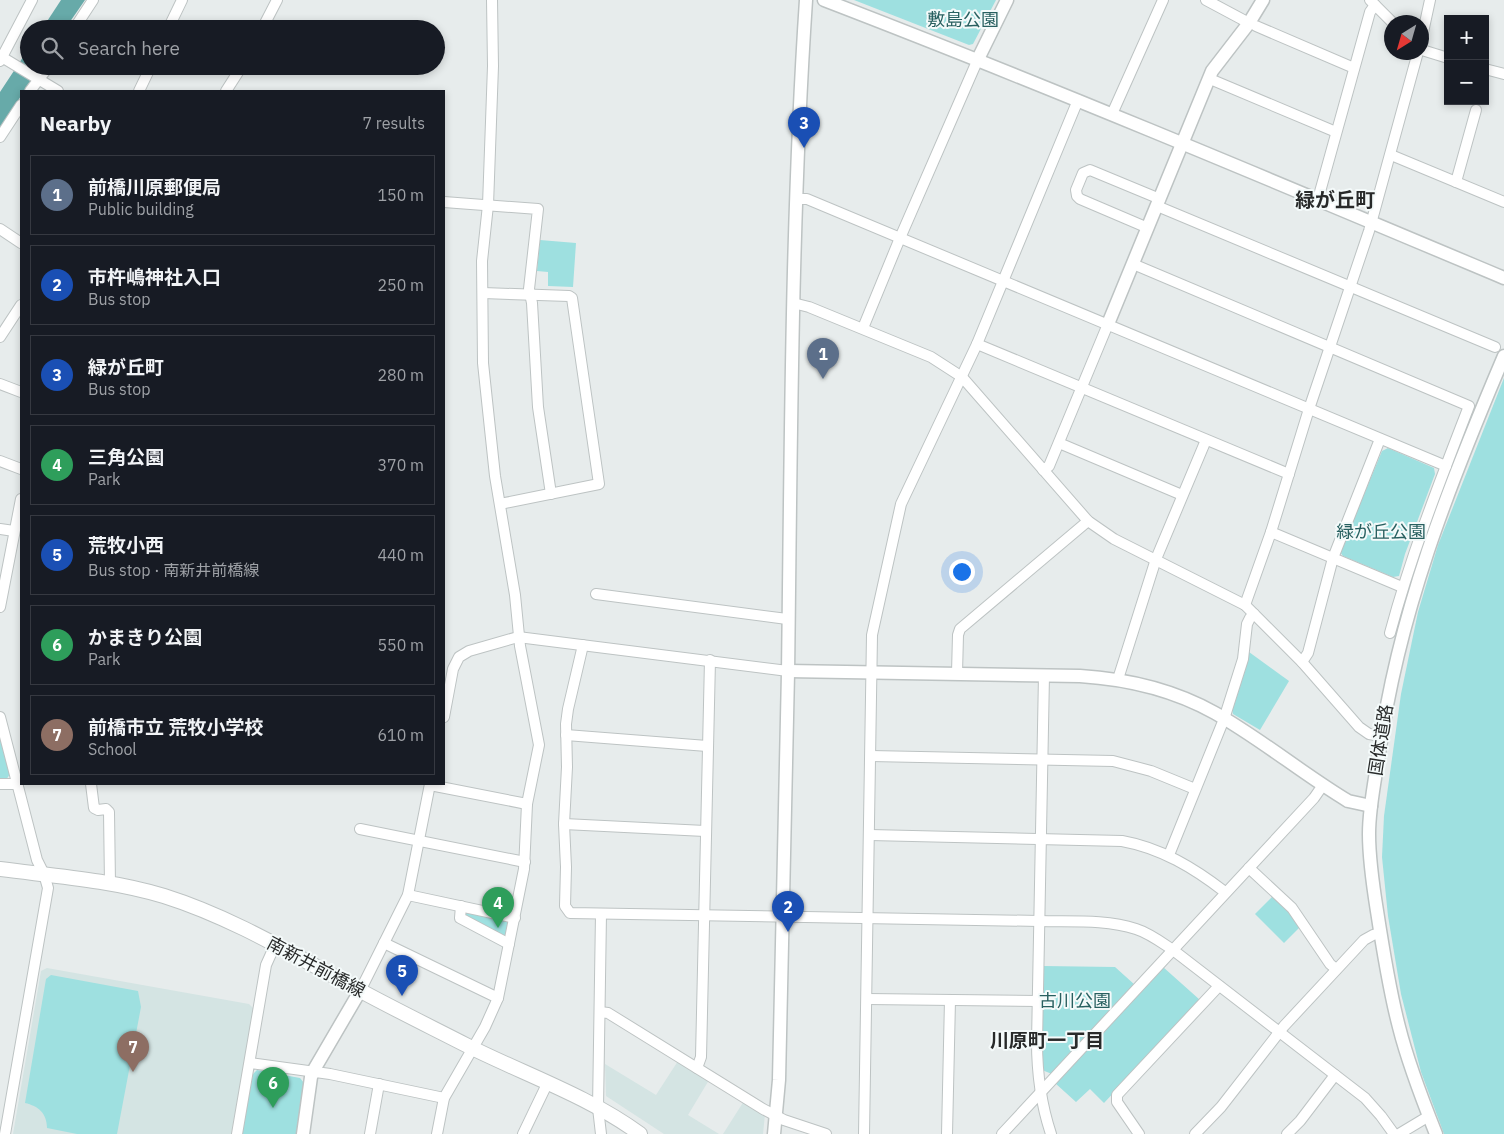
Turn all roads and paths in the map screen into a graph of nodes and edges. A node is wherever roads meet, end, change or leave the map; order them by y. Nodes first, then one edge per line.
1 (32, 0) edge
2 (93, 0) edge
3 (182, 0) edge
4 (277, 0) edge
5 (492, 0) edge
6 (806, 0) edge
7 (824, 0) edge
8 (1007, 0) edge
9 (1163, 0) edge
10 (1206, 0) edge
11 (1263, 0) edge
12 (1271, 0) edge
13 (1430, 0) edge
14 (1373, 3) edge
15 (1385, 15) edge
16 (1427, 15) edge
17 (21, 20) edge
18 (80, 20) edge
19 (172, 20) edge
20 (267, 20) edge
21 (20, 22) edge
22 (1252, 24) junction
23 (1429, 52) edge
24 (1444, 57) edge
25 (1, 58) edge
26 (978, 59) junction
27 (1416, 60) edge
28 (20, 68) edge
29 (1354, 68) junction
30 (1489, 70) edge
31 (1504, 74) edge
32 (31, 75) edge
33 (40, 75) edge
34 (147, 75) edge
35 (236, 75) edge
36 (37, 79) junction
37 (1210, 79) junction
38 (31, 90) edge
39 (56, 90) edge
40 (139, 90) edge
41 (227, 90) edge
42 (1078, 100) junction
43 (20, 107) edge
44 (1476, 110) dead end
45 (1112, 114) junction
46 (1336, 132) junction
47 (0, 138) edge
48 (1182, 144) junction
49 (1390, 155) junction
50 (1456, 182) junction
51 (796, 199) junction
52 (1318, 199) junction
53 (445, 202) edge
54 (1504, 202) edge
55 (1159, 203) junction
56 (488, 205) junction
57 (1371, 222) junction
58 (1148, 228) junction
59 (0, 229) edge
60 (900, 238) junction
61 (20, 242) edge
62 (1133, 264) junction
63 (1504, 278) edge
64 (1003, 281) junction
65 (1350, 287) junction
66 (483, 293) junction
67 (530, 294) junction
68 (793, 303) junction
69 (20, 307) edge
70 (1108, 324) junction
71 (862, 328) junction
72 (0, 337) edge
73 (977, 344) junction
74 (1330, 348) junction
75 (1500, 351) edge
76 (962, 377) junction
77 (0, 384) edge
78 (1081, 388) junction
79 (20, 392) edge
80 (1309, 409) junction
81 (1380, 439) junction
82 (1206, 440) junction
83 (1059, 443) junction
84 (0, 461) edge
85 (1446, 466) junction
86 (20, 469) edge
87 (1043, 470) junction
88 (1289, 474) junction
89 (551, 494) junction
90 (1182, 494) junction
91 (20, 504) edge
92 (500, 504) junction
93 (1088, 520) junction
94 (0, 530) edge
95 (14, 531) junction
96 (1271, 532) junction
97 (1333, 558) junction
98 (1156, 559) junction
99 (1402, 587) junction
100 (1, 589) edge
101 (596, 594) dead end
102 (1245, 605) junction
103 (0, 608) edge
104 (1254, 614) junction
105 (788, 619) junction
106 (1390, 632) dead end
107 (518, 637) junction
108 (583, 645) junction
109 (710, 660) junction
110 (1302, 662) junction
111 (788, 671) junction
112 (872, 672) junction
113 (957, 673) junction
114 (1044, 675) junction
115 (1118, 680) junction
116 (445, 711) edge
117 (0, 717) edge
118 (1224, 719) junction
119 (566, 734) junction
120 (1381, 736) junction
121 (707, 746) junction
122 (871, 756) junction
123 (1042, 759) junction
124 (0, 784) edge
125 (17, 784) junction
126 (91, 785) edge
127 (430, 785) edge
128 (435, 785) edge
129 (1323, 785) junction
130 (1195, 789) junction
131 (527, 804) junction
132 (1371, 806) junction
133 (564, 824) junction
134 (360, 829) dead end
135 (705, 831) junction
136 (870, 835) junction
137 (1041, 838) junction
138 (418, 842) junction
139 (1169, 855) junction
140 (525, 862) junction
141 (0, 868) edge
142 (1249, 868) junction
143 (44, 874) junction
144 (110, 884) junction
145 (1225, 892) junction
146 (408, 895) junction
147 (461, 906) junction
148 (601, 914) junction
149 (703, 917) junction
150 (515, 918) junction
151 (782, 918) junction
152 (868, 919) junction
153 (1039, 921) junction
154 (1380, 934) junction
155 (384, 943) junction
156 (509, 944) junction
157 (275, 945) junction
158 (1173, 950) junction
159 (1336, 970) junction
160 (1219, 986) junction
161 (360, 991) junction
162 (498, 998) junction
163 (866, 999) junction
164 (950, 1000) junction
165 (1038, 1001) junction
166 (600, 1012) junction
167 (1279, 1032) junction
168 (473, 1049) junction
169 (250, 1063) junction
170 (697, 1068) junction
171 (313, 1071) junction
172 (1335, 1075) junction
173 (548, 1082) junction
174 (379, 1084) junction
175 (1040, 1093) junction
176 (444, 1098) junction
177 (598, 1108) junction
178 (776, 1116) junction
179 (1429, 1116) junction
180 (5, 1134) edge
181 (237, 1134) edge
182 (303, 1134) edge
183 (370, 1134) edge
184 (437, 1134) edge
185 (523, 1134) edge
186 (601, 1134) edge
187 (640, 1134) edge
188 (774, 1134) edge
189 (826, 1134) edge
190 (864, 1134) edge
191 (947, 1134) edge
192 (1002, 1134) edge
193 (1051, 1134) edge
194 (1139, 1134) edge
195 (1195, 1134) edge
196 (1286, 1134) edge
197 (1394, 1134) edge
198 (1399, 1134) edge
199 (1436, 1134) edge

1 - 17 street
2 - 18 street
3 - 19 street
4 - 20 street
5 - 56 street
6 - 51 street
7 - 26 street
8 - 26 street
9 - 45 street
10 - 22 street
11 - 22 street
12 - 22 street
13 - 16 street
14 - 15 street
14 - 29 street
21 - 25 street
22 - 29 street
22 - 37 street
23 - 24 street
25 - 28 street
26 - 42 street
26 - 60 street
27 - 49 street
29 - 46 street
30 - 31 street
32 - 36 street
33 - 36 street
34 - 40 street
35 - 41 street
36 - 38 street
36 - 39 street
37 - 46 street
37 - 48 street
42 - 45 street
42 - 64 street
43 - 47 street
44 - 50 street
45 - 48 street
46 - 52 street
48 - 52 street
48 - 55 street
49 - 50 street
49 - 57 street
50 - 54 street
51 - 60 street
51 - 68 street
52 - 57 street
53 - 56 street
55 - 58 street
55 - 58 street
55 - 65 street
56 - 66 street
56 - 67 street
57 - 63 street
57 - 65 street
58 - 62 street
59 - 61 street
60 - 64 street
60 - 71 street
62 - 70 street
62 - 74 street
64 - 70 street
64 - 73 street
65 - 74 street
65 - 75 street
66 - 67 street
66 - 92 street
67 - 89 street
67 - 89 street
68 - 71 street
68 - 105 street
69 - 72 street
70 - 78 street
70 - 80 street
71 - 76 street
73 - 76 street
73 - 78 street
74 - 80 street
74 - 85 street
75 - 120 street, 国体道路
76 - 87 street
76 - 112 street
77 - 79 street
78 - 82 street
78 - 83 street
80 - 81 street
80 - 88 street
81 - 85 street
81 - 97 street
82 - 88 street
82 - 90 street
83 - 87 street
83 - 90 street
84 - 86 street
85 - 99 street
87 - 93 street
88 - 96 street
89 - 92 street
90 - 98 street
91 - 95 street
92 - 107 street
93 - 98 street
93 - 113 street
94 - 95 street
95 - 100 street
96 - 97 street
96 - 102 street
97 - 99 street
97 - 110 street
98 - 102 street
98 - 115 street
99 - 106 street
100 - 103 street
101 - 105 street
102 - 104 street
104 - 110 street
104 - 118 street
105 - 111 street
107 - 108 street
107 - 116 street
107 - 131 street
108 - 109 street
108 - 119 street
109 - 111 street
109 - 121 street
110 - 120 street
111 - 112 street
111 - 151 street
112 - 113 street
112 - 122 street
113 - 114 street
114 - 115 street
114 - 123 street
115 - 118 street
117 - 125 street
118 - 129 street
118 - 130 street
119 - 121 street
119 - 133 street
120 - 132 street, 国体道路
121 - 135 street
122 - 123 street
122 - 136 street
123 - 130 street
123 - 137 street
124 - 125 street
125 - 143 street
126 - 144 street
127 - 138 street
128 - 131 street
129 - 132 street
129 - 142 street
130 - 139 street
131 - 140 street
132 - 154 street, 国体道路
133 - 135 street
133 - 148 street
134 - 138 street
135 - 149 street
136 - 137 street
136 - 152 street
137 - 139 street
137 - 153 street
138 - 140 street
138 - 146 street
139 - 145 street
140 - 150 street
141 - 143 main road, 南新井前橋線
142 - 145 street
142 - 159 street
143 - 144 main road, 南新井前橋線
143 - 180 street
144 - 157 main road, 南新井前橋線
145 - 158 street
146 - 147 street
146 - 155 street
147 - 150 street
147 - 156 street
148 - 149 street
148 - 166 street
149 - 151 street
149 - 170 street
150 - 156 street
151 - 152 street
151 - 178 street
152 - 153 street
152 - 163 street
153 - 158 street
153 - 165 street
154 - 159 street
154 - 179 street, 国体道路
155 - 161 street
155 - 162 street
156 - 162 street
157 - 161 main road, 南新井前橋線
157 - 169 street
158 - 160 street
158 - 175 street
159 - 167 street
160 - 167 street
160 - 194 street
161 - 168 main road, 南新井前橋線
161 - 171 street
162 - 168 street
163 - 164 street
163 - 190 street
164 - 165 street
164 - 191 street
165 - 175 street
166 - 170 street
166 - 177 street
167 - 172 street
167 - 195 street
168 - 173 main road, 南新井前橋線
168 - 176 street
169 - 171 street
169 - 181 street
170 - 178 street
171 - 174 street
171 - 182 street
172 - 196 street
172 - 197 street
173 - 177 main road, 南新井前橋線
173 - 185 street
174 - 176 street
174 - 183 street
175 - 192 street
175 - 193 street
176 - 184 street
177 - 186 street
177 - 187 main road, 南新井前橋線
178 - 188 street
178 - 189 street
179 - 198 street
179 - 199 street, 国体道路

